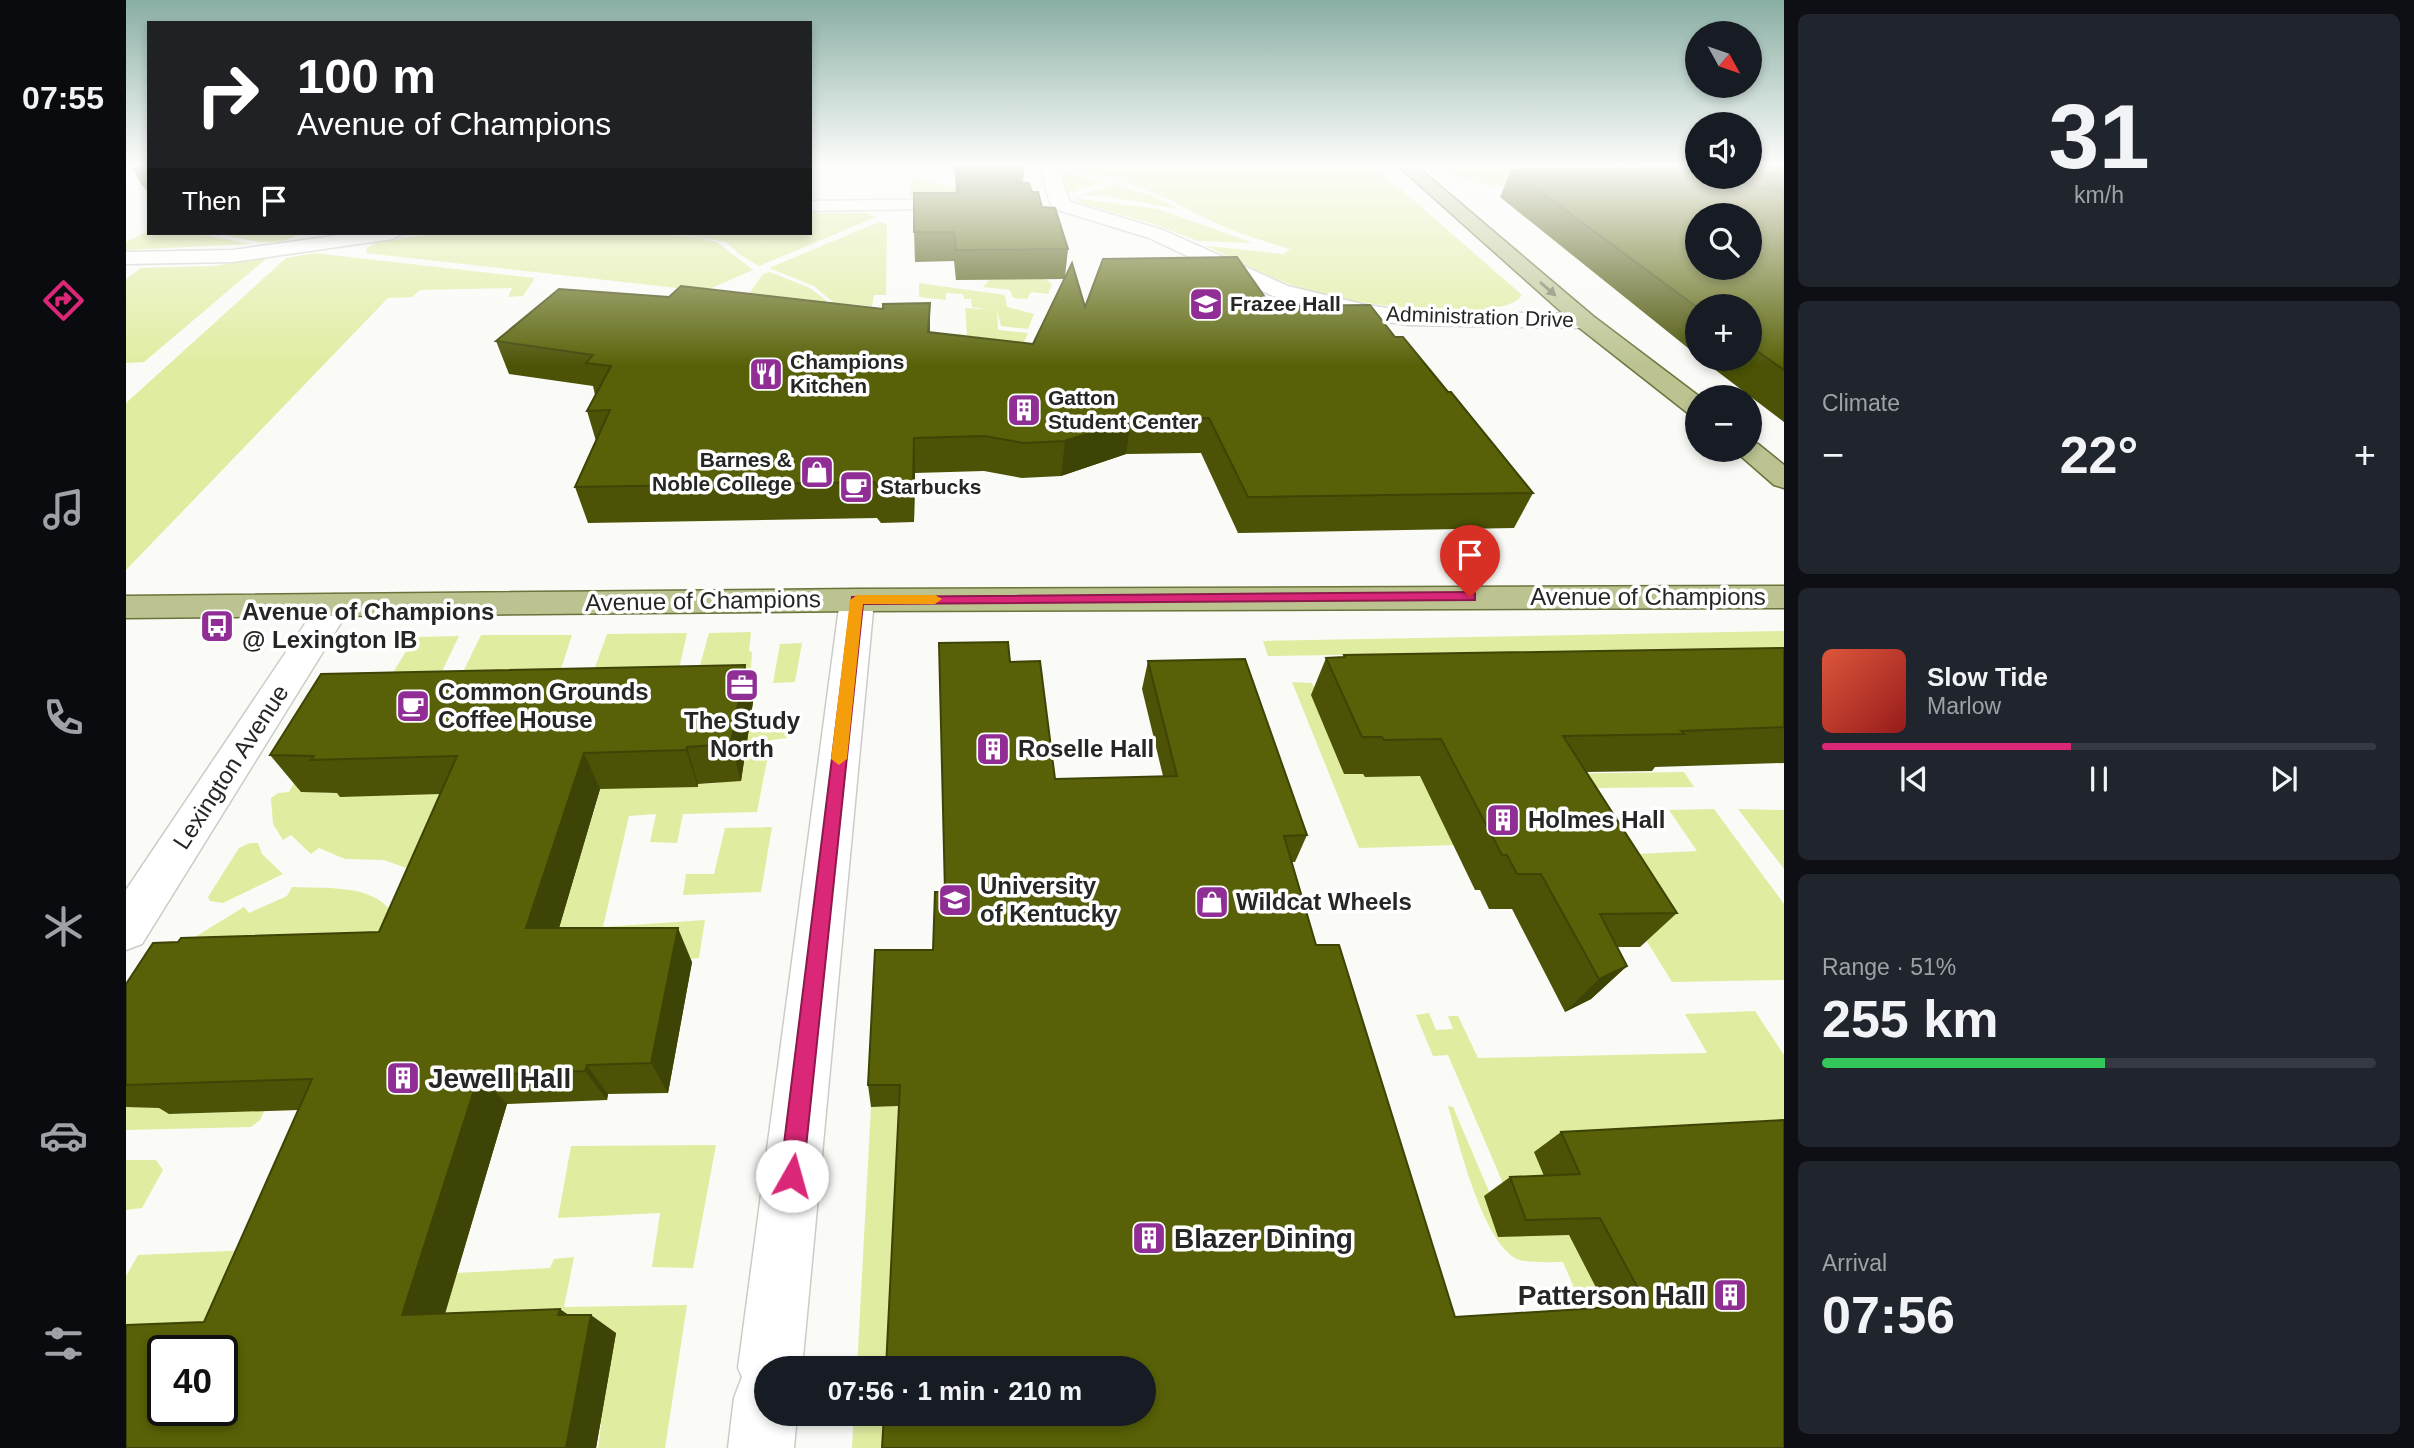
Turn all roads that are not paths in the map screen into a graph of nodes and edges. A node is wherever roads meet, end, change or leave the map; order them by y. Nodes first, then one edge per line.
1 (1148, 232) edge
2 (1482, 232) edge
3 (379, 235) edge
4 (126, 258) edge
5 (1585, 321) junction
6 (1685, 398) edge
7 (1762, 461) edge
8 (1784, 479) edge
9 (1784, 597) edge
10 (857, 600) junction
11 (335, 605) junction
12 (126, 607) edge
13 (126, 929) edge
14 (771, 1356) edge
15 (763, 1426) edge
16 (761, 1448) edge

1 - 5 street, Administration Drive
2 -> 5 main road
3 - 4 street
5 - 6 main road
7 - 8 main road
9 - 10 main road, Avenue of Champions
10 - 11 main road, Avenue of Champions
10 - 14 street
11 - 12 main road, Avenue of Champions
11 - 13 street, Lexington Avenue
15 - 16 street

